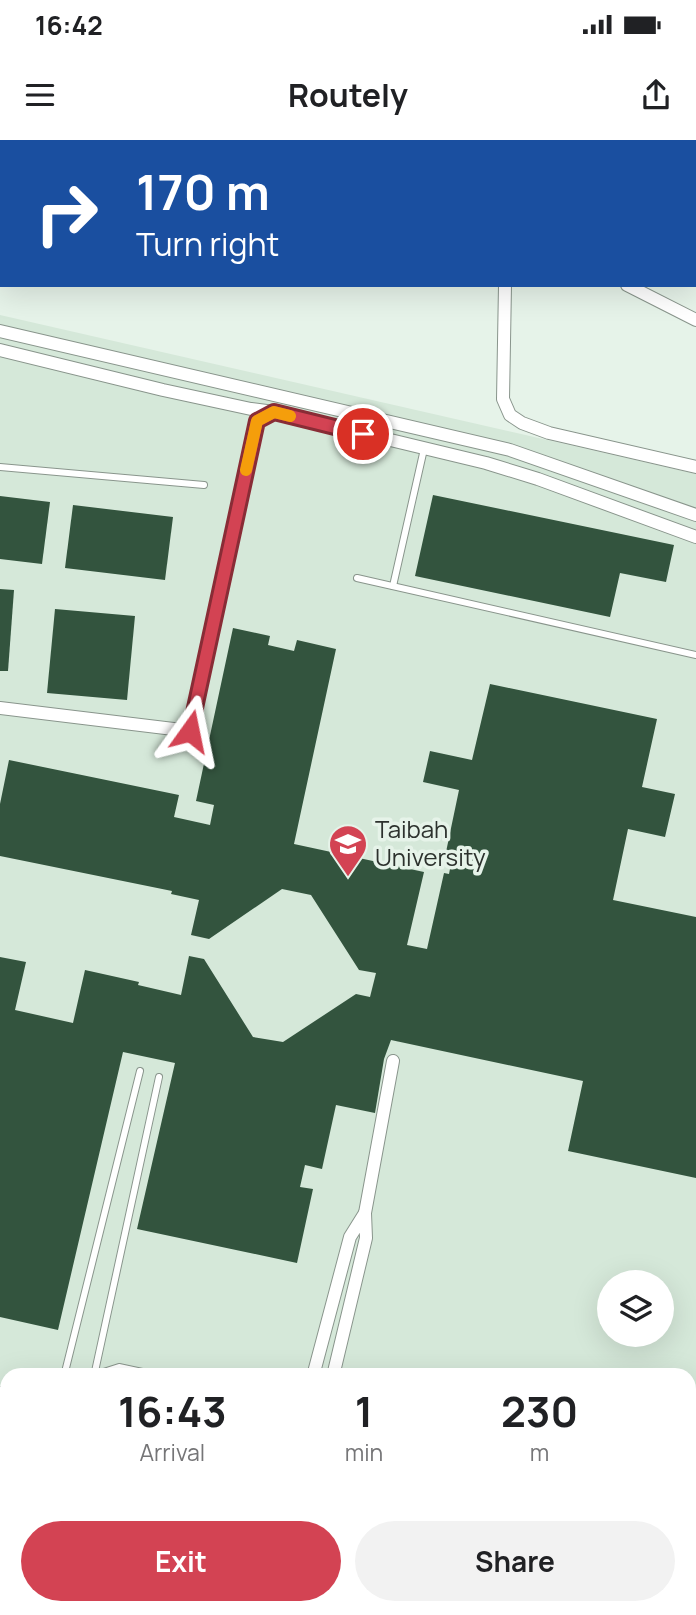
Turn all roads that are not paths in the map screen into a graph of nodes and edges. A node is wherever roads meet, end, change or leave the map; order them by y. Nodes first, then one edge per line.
1 (505, 287) edge
2 (631, 287) edge
3 (696, 320) edge
4 (0, 331) edge
5 (0, 350) edge
6 (274, 412) junction
7 (424, 449) junction
8 (0, 467) edge
9 (696, 467) edge
10 (204, 485) dead end
11 (696, 516) edge
12 (696, 537) edge
13 (357, 578) dead end
14 (393, 586) junction
15 (696, 655) edge
16 (0, 708) edge
17 (393, 1061) dead end
18 (140, 1071) dead end
19 (159, 1077) dead end
20 (365, 1213) junction
21 (66, 1368) edge
22 (96, 1368) edge
23 (315, 1368) edge
24 (335, 1368) edge

1 - 9 street
2 - 3 street
4 - 11 street
5 - 6 street
6 - 7 street
6 - 16 street
7 - 12 street
7 - 14 lane
8 - 10 lane
13 - 14 lane
14 - 15 lane
17 - 20 street
18 - 21 lane
19 - 22 lane
20 - 23 street
20 - 24 street

